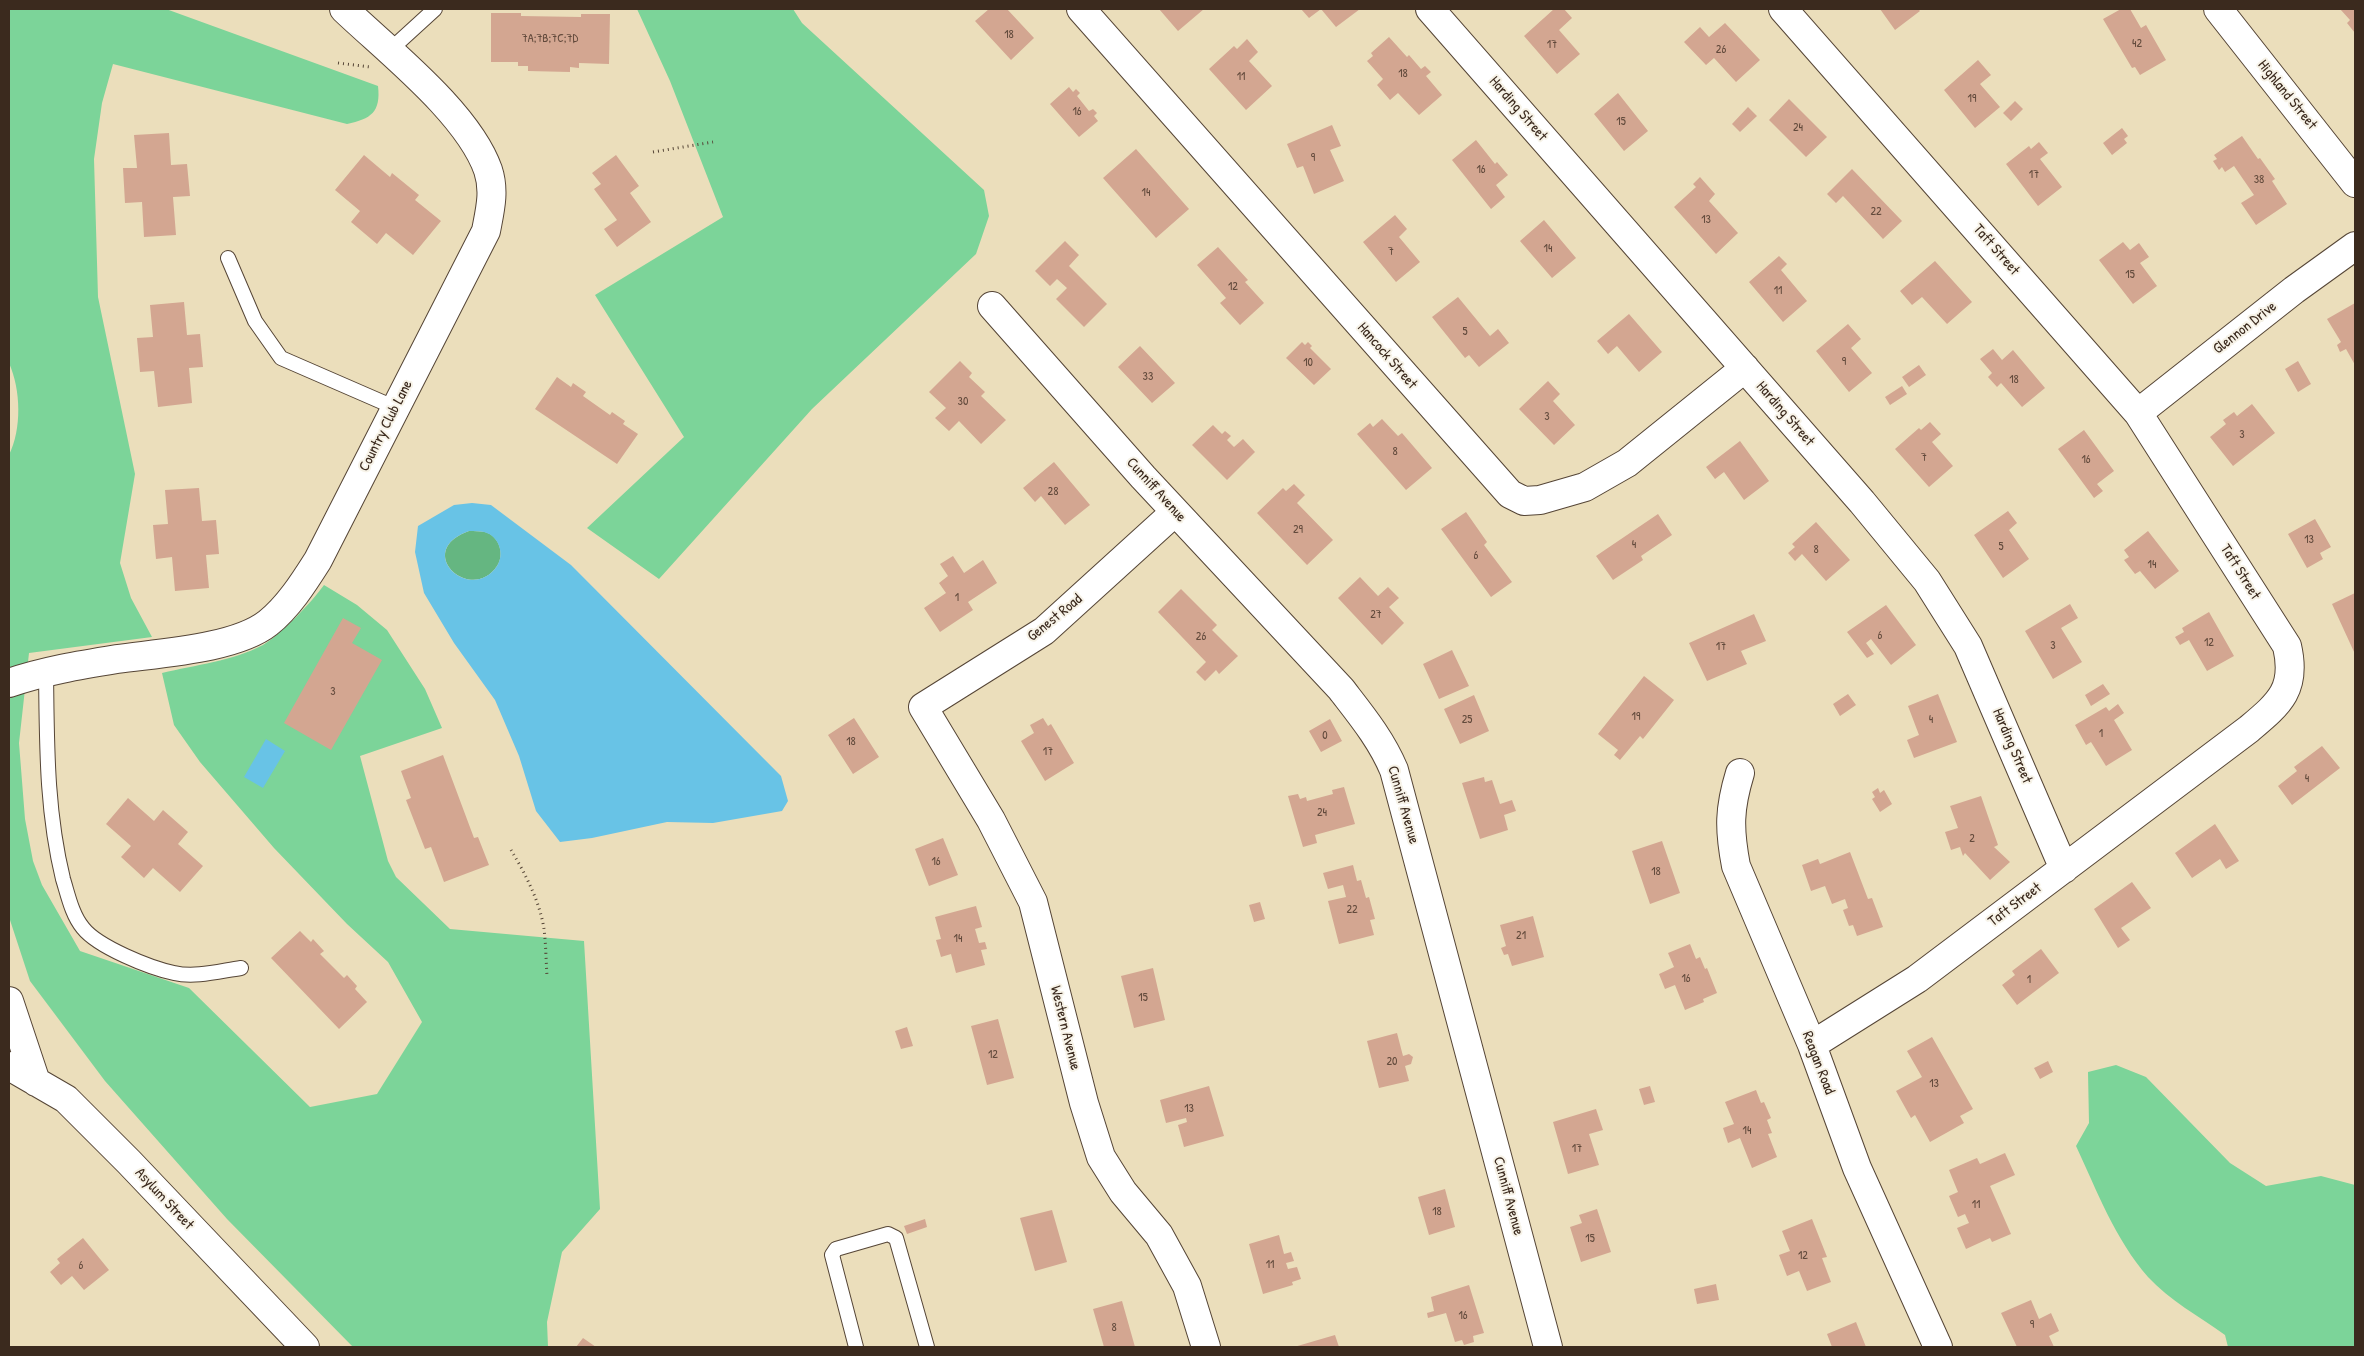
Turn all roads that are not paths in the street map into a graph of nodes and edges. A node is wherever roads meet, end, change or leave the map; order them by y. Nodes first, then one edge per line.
1 (344, 9) edge
2 (435, 9) edge
3 (1081, 9) edge
4 (1430, 9) edge
5 (1782, 9) edge
6 (2218, 9) edge
7 (388, 51) junction
8 (2355, 183) edge
9 (2355, 246) edge
10 (228, 258) dead end
11 (992, 306) dead end
12 (1745, 368) junction
13 (396, 408) junction
14 (2138, 413) junction
15 (1175, 512) junction
16 (46, 672) junction
17 (9, 683) edge
18 (923, 707) joint
19 (1740, 773) dead end
20 (2064, 869) junction
21 (241, 968) dead end
22 (9, 1001) edge
23 (1812, 1045) junction
24 (9, 1066) edge
25 (36, 1082) junction
26 (305, 1347) edge
27 (856, 1347) edge
28 (927, 1347) edge
29 (1206, 1347) edge
30 (1548, 1347) edge
31 (1938, 1347) edge

1 - 7 street, Country Club Lane
2 - 7 lane
3 - 12 street, Hancock Street
4 - 12 street, Harding Street
5 - 14 street, Taft Street
6 - 8 street, Highland Street
7 - 13 street, Country Club Lane
9 - 14 street, Glennon Drive
10 - 13 lane
11 - 15 street, Cunniff Avenue
12 - 20 street, Harding Street
13 - 16 street, Country Club Lane
14 - 20 street, Taft Street
15 - 18 street, Genest Road
15 - 30 street, Cunniff Avenue
16 - 17 street, Country Club Lane
16 - 21 lane
18 - 29 street, Western Avenue
19 - 23 street, Reagan Road
20 - 23 street, Taft Street
22 - 25 street
23 - 31 street, Reagan Road
24 - 25 street, Asylum Street
25 - 26 street, Asylum Street
27 - 28 lane

